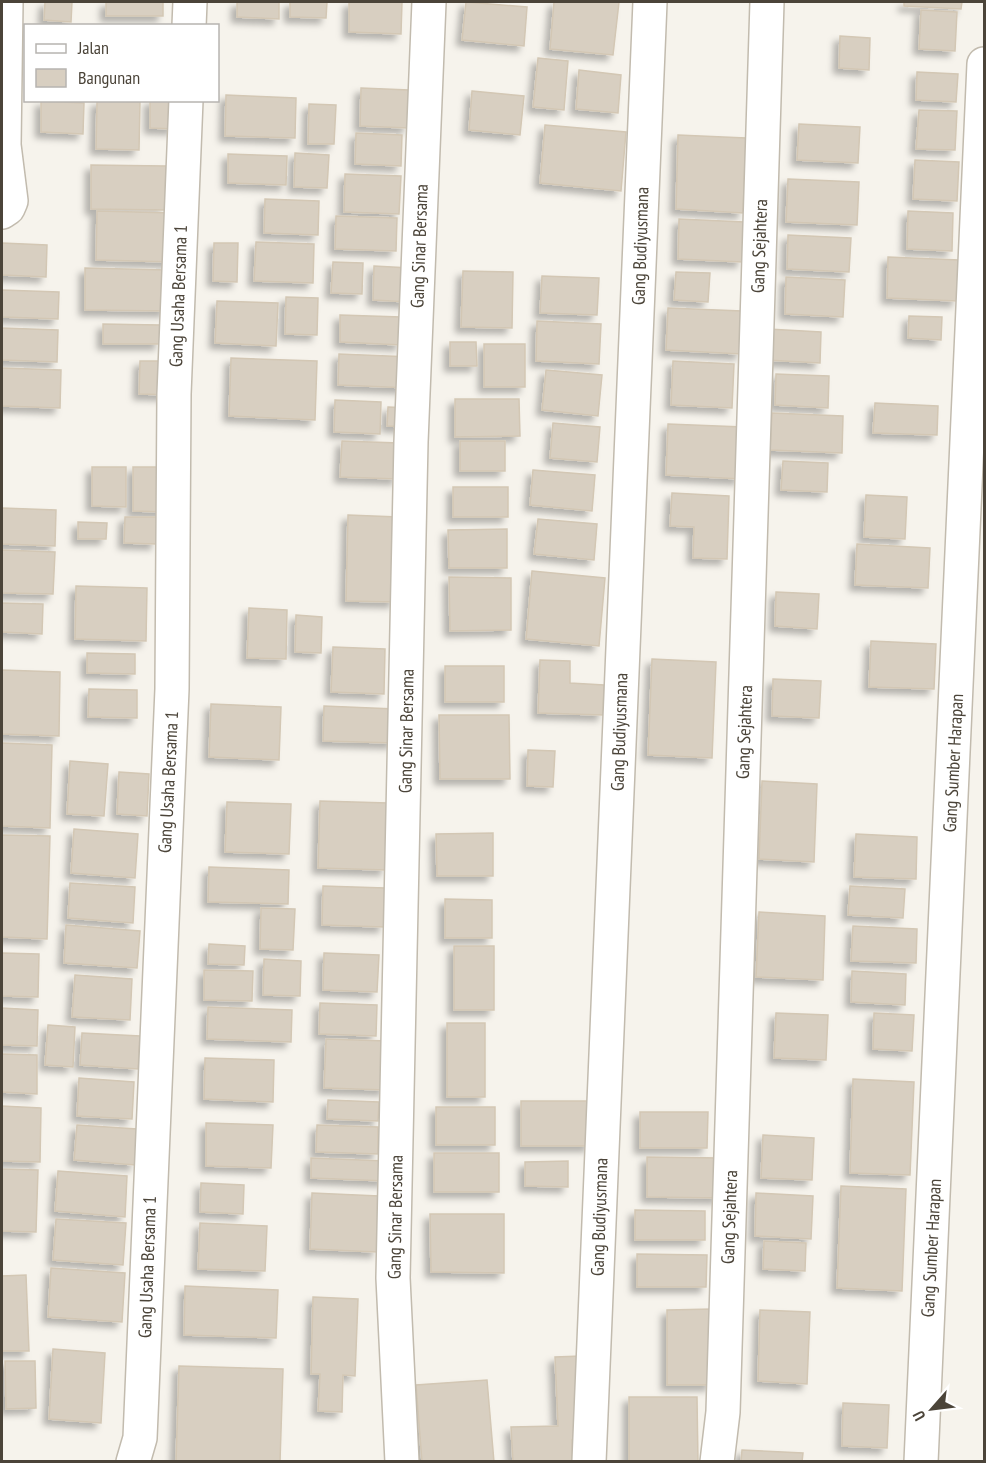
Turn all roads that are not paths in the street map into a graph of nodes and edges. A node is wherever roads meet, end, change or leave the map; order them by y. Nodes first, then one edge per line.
1 (6, 2) edge
2 (190, 2) edge
3 (429, 2) edge
4 (650, 2) edge
5 (767, 2) edge
6 (189, 24) edge
7 (984, 64) edge
8 (186, 102) edge
9 (2, 212) edge
10 (133, 1461) edge
11 (402, 1461) edge
12 (589, 1461) edge
13 (717, 1461) edge
14 (921, 1461) edge

1 - 9 street
2 - 6 street
3 - 11 street, Gang Sinar Bersama
4 - 12 street, Gang Budiyusmana
5 - 13 street, Gang Sejahtera
7 - 14 street, Gang Sumber Harapan
8 - 10 street, Gang Usaha Bersama 1

